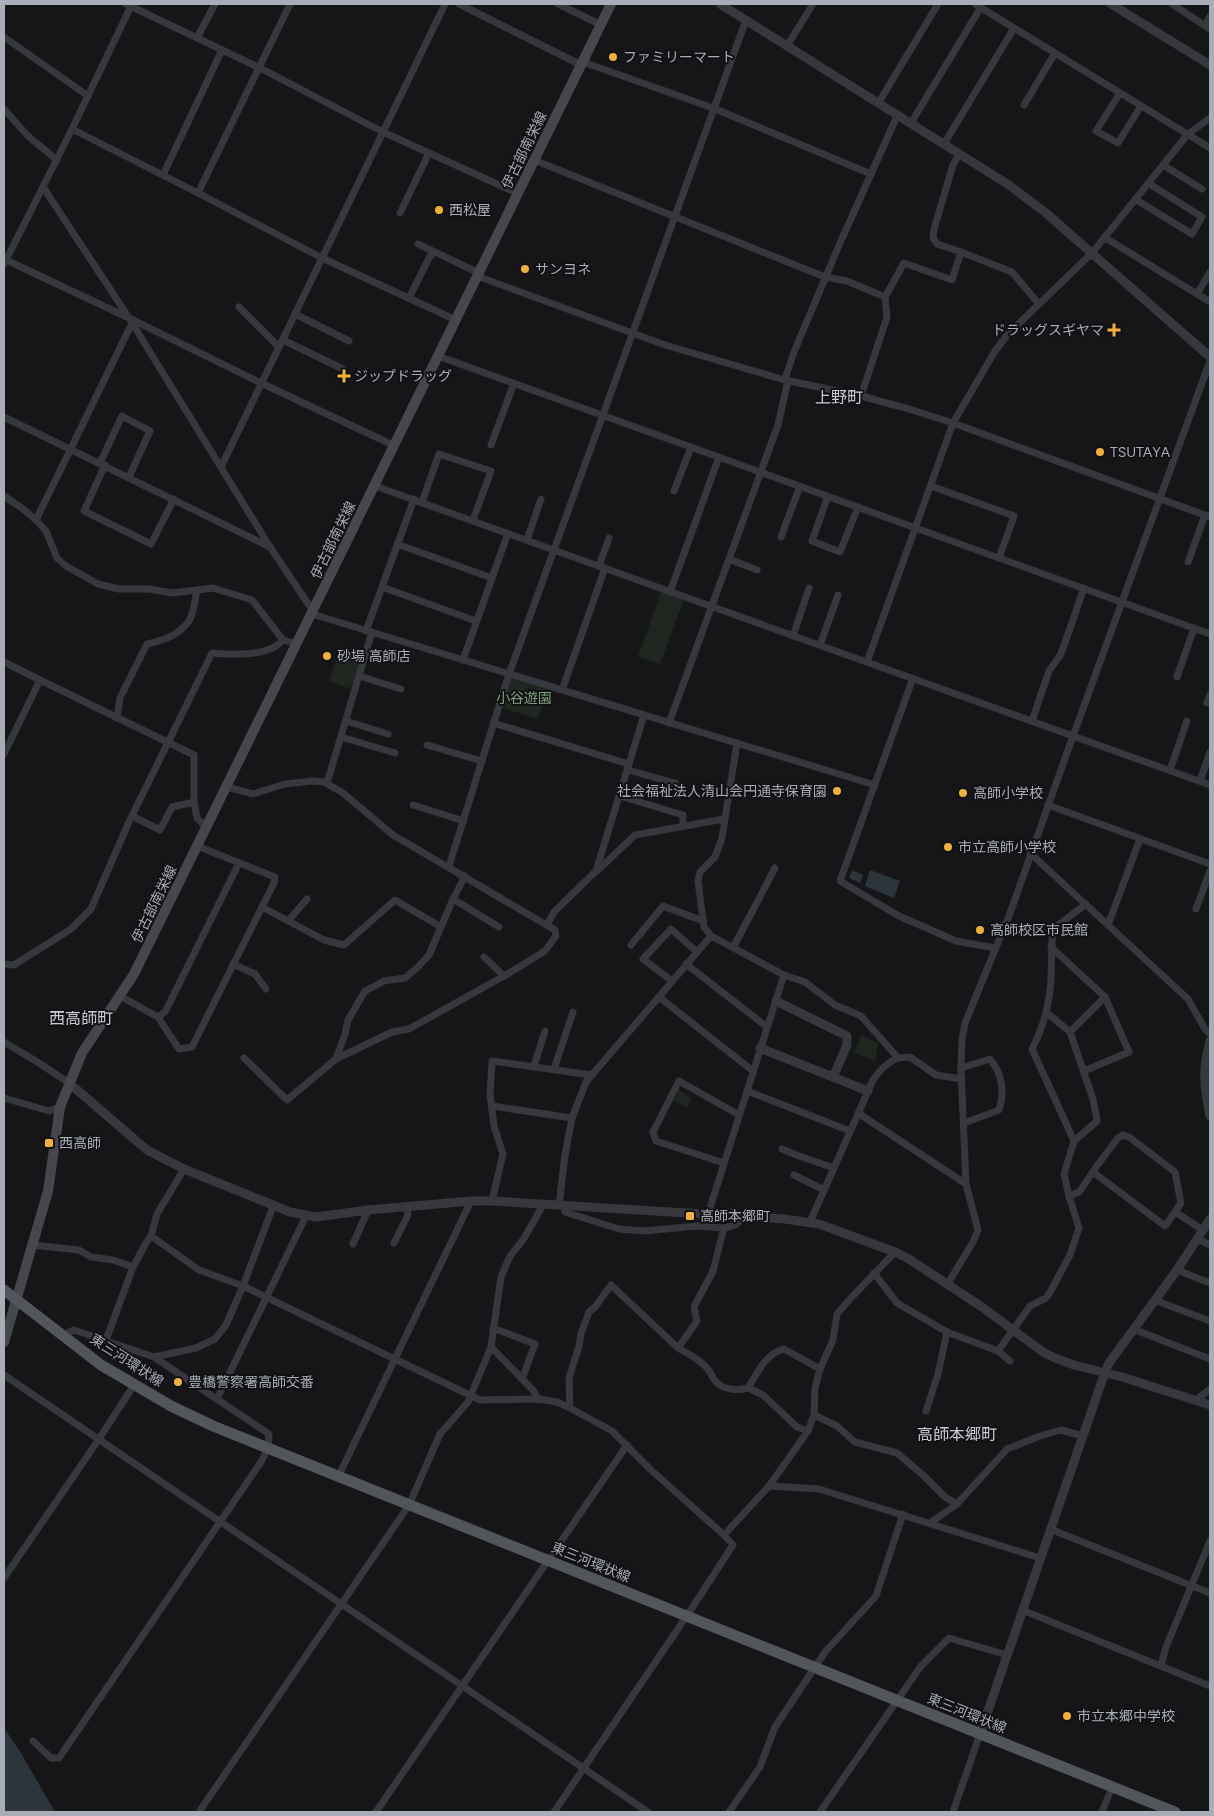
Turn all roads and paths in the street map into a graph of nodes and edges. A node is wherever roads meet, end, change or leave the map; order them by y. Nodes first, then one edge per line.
1 (130, 4) edge
2 (215, 4) edge
3 (290, 4) edge
4 (445, 4) edge
5 (459, 4) edge
6 (558, 4) edge
7 (611, 4) edge
8 (720, 4) edge
9 (813, 4) edge
10 (938, 4) edge
11 (1112, 4) edge
12 (1172, 4) edge
13 (978, 6) edge
14 (1210, 16) edge
15 (746, 20) junction
16 (601, 25) junction
17 (1014, 28) junction
18 (1208, 28) edge
19 (4, 38) edge
20 (197, 38) junction
21 (787, 46) junction
22 (222, 50) junction
23 (1055, 53) junction
24 (582, 63) junction
25 (1210, 65) edge
26 (258, 67) junction
27 (1120, 92) junction
28 (88, 96) junction
29 (878, 102) junction
30 (1024, 105) dead end
31 (1141, 106) junction
32 (713, 108) junction
33 (4, 109) edge
34 (898, 114) junction
35 (1210, 118) edge
36 (911, 123) junction
37 (72, 129) junction
38 (384, 132) junction
39 (1188, 134) junction
40 (944, 144) junction
41 (1210, 148) edge
42 (429, 153) junction
43 (960, 154) junction
44 (57, 160) junction
45 (534, 160) junction
46 (1163, 165) junction
47 (871, 174) junction
48 (163, 175) junction
49 (1148, 183) junction
50 (43, 187) junction
51 (1202, 189) dead end
52 (198, 193) junction
53 (518, 194) junction
54 (1135, 199) junction
55 (400, 213) dead end
56 (674, 216) junction
57 (1104, 237) junction
58 (418, 244) dead end
59 (434, 252) junction
60 (961, 252) junction
61 (1092, 253) junction
62 (322, 258) junction
63 (4, 261) edge
64 (1210, 272) edge
65 (478, 275) junction
66 (825, 277) junction
67 (1197, 294) junction
68 (884, 297) junction
69 (409, 298) junction
70 (1210, 302) edge
71 (1038, 304) junction
72 (239, 307) dead end
73 (295, 314) junction
74 (130, 320) junction
75 (456, 320) junction
76 (632, 333) junction
77 (282, 340) junction
78 (349, 341) dead end
79 (279, 347) junction
80 (438, 356) junction
81 (1210, 359) edge
82 (343, 369) dead end
83 (786, 380) junction
84 (514, 383) junction
85 (261, 384) junction
86 (861, 396) junction
87 (602, 415) junction
88 (5, 419) edge
89 (953, 423) junction
90 (491, 445) dead end
91 (394, 446) junction
92 (691, 447) junction
93 (72, 449) junction
94 (718, 457) junction
95 (103, 464) junction
96 (221, 467) junction
97 (761, 472) junction
98 (129, 477) junction
99 (375, 486) junction
100 (800, 486) junction
101 (930, 486) junction
102 (674, 491) dead end
103 (4, 496) edge
104 (828, 496) junction
105 (414, 498) junction
106 (174, 499) junction
107 (542, 499) dead end
108 (1159, 499) junction
109 (422, 502) junction
110 (858, 507) junction
111 (1209, 515) edge
112 (36, 520) junction
113 (473, 520) junction
114 (915, 528) junction
115 (508, 533) junction
116 (781, 537) dead end
117 (609, 538) dead end
118 (527, 540) junction
119 (398, 544) junction
120 (270, 547) junction
121 (554, 549) junction
122 (999, 558) junction
123 (729, 559) junction
124 (1188, 562) dead end
125 (602, 567) junction
126 (757, 570) dead end
127 (492, 578) junction
128 (382, 587) junction
129 (810, 588) dead end
130 (1084, 588) junction
131 (198, 590) junction
132 (670, 592) junction
133 (838, 595) dead end
134 (1122, 602) junction
135 (712, 606) junction
136 (313, 612) junction
137 (476, 621) junction
138 (1194, 628) junction
139 (369, 632) junction
140 (1210, 634) edge
141 (793, 636) junction
142 (283, 640) junction
143 (297, 644) junction
144 (820, 645) junction
145 (463, 660) junction
146 (4, 662) edge
147 (866, 662) junction
148 (508, 674) junction
149 (359, 676) junction
150 (1177, 677) dead end
151 (913, 678) junction
152 (40, 680) junction
153 (401, 690) dead end
154 (562, 690) junction
155 (1210, 695) edge
156 (1208, 703) dead end
157 (644, 715) junction
158 (117, 718) junction
159 (346, 721) junction
160 (1032, 721) junction
161 (1187, 721) dead end
162 (493, 723) junction
163 (669, 723) junction
164 (388, 734) dead end
165 (1073, 736) junction
166 (341, 737) junction
167 (168, 742) junction
168 (737, 743) junction
169 (427, 745) dead end
170 (1210, 752) edge
171 (395, 753) dead end
172 (4, 754) edge
173 (482, 761) junction
174 (628, 767) junction
175 (1170, 770) junction
176 (1200, 781) junction
177 (327, 783) junction
178 (674, 783) dead end
179 (875, 785) junction
180 (1210, 785) edge
181 (227, 787) junction
182 (620, 796) junction
183 (194, 802) junction
184 (413, 805) dead end
185 (1048, 805) junction
186 (132, 816) junction
187 (724, 819) junction
188 (464, 821) junction
189 (683, 826) junction
190 (207, 828) junction
191 (1140, 839) junction
192 (197, 846) junction
193 (1030, 854) junction
194 (239, 863) junction
195 (1210, 864) edge
196 (449, 866) junction
197 (776, 868) dead end
198 (596, 871) junction
199 (1210, 871) edge
200 (465, 876) junction
201 (307, 899) dead end
202 (453, 899) junction
203 (1086, 904) junction
204 (262, 907) junction
205 (1196, 909) dead end
206 (288, 921) junction
207 (703, 921) junction
208 (547, 925) junction
209 (1108, 925) junction
210 (441, 927) junction
211 (499, 927) dead end
212 (711, 936) junction
213 (631, 945) dead end
214 (1051, 947) junction
215 (733, 948) junction
216 (995, 948) junction
217 (697, 952) junction
218 (484, 957) dead end
219 (4, 964) edge
220 (233, 964) junction
221 (686, 964) junction
222 (784, 975) junction
223 (504, 976) junction
224 (672, 981) junction
225 (266, 989) dead end
226 (120, 996) junction
227 (1105, 996) junction
228 (659, 997) junction
229 (776, 1002) junction
230 (573, 1012) dead end
231 (1046, 1013) junction
232 (158, 1017) junction
233 (767, 1027) junction
234 (545, 1031) dead end
235 (1070, 1032) junction
236 (1210, 1034) edge
237 (1210, 1041) edge
238 (4, 1042) edge
239 (760, 1048) junction
240 (1209, 1054) edge
241 (244, 1058) dead end
242 (898, 1058) junction
243 (336, 1059) junction
244 (534, 1066) junction
245 (962, 1068) junction
246 (554, 1069) junction
247 (753, 1071) junction
248 (1084, 1071) junction
249 (591, 1075) junction
250 (833, 1077) junction
251 (962, 1079) junction
252 (69, 1083) junction
253 (747, 1091) junction
254 (868, 1091) junction
255 (4, 1098) edge
256 (492, 1106) junction
257 (60, 1107) junction
258 (858, 1113) junction
259 (739, 1115) junction
260 (1210, 1116) edge
261 (572, 1118) junction
262 (964, 1123) junction
263 (850, 1131) junction
264 (1074, 1141) junction
265 (782, 1149) dead end
266 (724, 1163) junction
267 (834, 1168) junction
268 (184, 1169) junction
269 (1093, 1172) junction
270 (794, 1175) dead end
271 (966, 1184) junction
272 (824, 1190) junction
273 (1069, 1196) junction
274 (471, 1201) junction
275 (492, 1201) junction
276 (274, 1204) junction
277 (543, 1205) junction
278 (561, 1206) junction
279 (408, 1207) junction
280 (368, 1210) junction
281 (1176, 1212) junction
282 (708, 1214) junction
283 (306, 1216) junction
284 (740, 1217) junction
285 (1210, 1219) edge
286 (810, 1222) junction
287 (724, 1228) junction
288 (1204, 1230) junction
289 (152, 1236) junction
290 (1198, 1239) junction
291 (394, 1243) dead end
292 (353, 1244) dead end
293 (32, 1245) junction
294 (1210, 1245) edge
295 (895, 1252) junction
296 (133, 1267) junction
297 (1177, 1270) junction
298 (874, 1274) junction
299 (1210, 1283) edge
300 (947, 1285) junction
301 (243, 1286) junction
302 (4, 1290) edge
303 (267, 1298) junction
304 (1155, 1299) junction
305 (17, 1300) junction
306 (7, 1321) edge
307 (1210, 1321) edge
308 (493, 1328) junction
309 (1133, 1329) junction
310 (1012, 1330) junction
311 (947, 1332) junction
312 (63, 1335) junction
313 (106, 1340) junction
314 (4, 1342) edge
315 (490, 1347) junction
316 (678, 1348) junction
317 (998, 1351) junction
318 (154, 1357) junction
319 (1210, 1358) edge
320 (395, 1360) junction
321 (1010, 1361) dead end
322 (820, 1369) junction
323 (1105, 1372) junction
324 (4, 1375) edge
325 (522, 1379) junction
326 (134, 1385) junction
327 (748, 1388) junction
328 (1210, 1389) edge
329 (469, 1395) junction
330 (217, 1399) junction
331 (538, 1399) junction
332 (1196, 1400) junction
333 (1210, 1405) edge
334 (570, 1408) junction
335 (926, 1411) dead end
336 (814, 1415) junction
337 (808, 1431) junction
338 (1083, 1436) junction
339 (99, 1439) junction
340 (627, 1445) junction
341 (268, 1448) junction
342 (338, 1477) junction
343 (769, 1486) junction
344 (957, 1504) junction
345 (409, 1505) junction
346 (903, 1514) junction
347 (220, 1521) junction
348 (930, 1523) junction
349 (1050, 1529) junction
350 (724, 1535) junction
351 (1210, 1541) edge
352 (1040, 1558) junction
353 (547, 1560) junction
354 (4, 1578) edge
355 (1192, 1586) junction
356 (1210, 1593) edge
357 (341, 1604) junction
358 (1022, 1610) junction
359 (686, 1616) junction
360 (1007, 1655) junction
361 (1161, 1666) junction
362 (814, 1668) junction
363 (462, 1686) junction
364 (1210, 1686) edge
365 (896, 1701) junction
366 (980, 1734) junction
367 (34, 1741) dead end
368 (584, 1769) junction
369 (1112, 1787) junction
370 (199, 1812) edge
371 (376, 1812) edge
372 (554, 1812) edge
373 (648, 1812) edge
374 (729, 1812) edge
375 (820, 1812) edge
376 (952, 1812) edge
377 (1102, 1812) edge
378 (1175, 1812) edge

1 - 20 street
1 - 28 street
2 - 20 street
3 - 26 street
4 - 38 street
5 - 24 street
6 - 16 street
7 - 16 main road, 伊古部南栄線
8 - 15 street
9 - 21 street
10 - 29 street
11 - 25 street
12 - 18 street
13 - 17 street
13 - 36 street
14 - 18 street
15 - 21 street
15 - 32 street
16 - 24 main road, 伊古部南栄線
17 - 23 street
17 - 40 street
19 - 28 street
20 - 22 street
21 - 29 street
22 - 26 street
22 - 48 street
23 - 27 street
23 - 30 street
24 - 32 street
24 - 45 main road, 伊古部南栄線
26 - 38 street
26 - 52 street
27 - 31 street
27 - 31 street
28 - 37 street
29 - 34 street
31 - 39 street
32 - 47 street
32 - 56 street
33 - 44 street
34 - 36 street
34 - 47 street
35 - 39 street
36 - 40 street
37 - 44 street
37 - 48 street
38 - 42 street
38 - 62 street
39 - 41 street
39 - 46 street
40 - 43 street
42 - 53 street
42 - 55 street
43 - 60 street
43 - 61 street
44 - 50 street
45 - 53 main road, 伊古部南栄線
45 - 56 street
46 - 49 street
46 - 51 street
47 - 66 street
48 - 52 street
49 - 54 street
49 - 54 street
50 - 63 street
50 - 74 street
52 - 62 street
53 - 65 main road, 伊古部南栄線
54 - 57 street
56 - 66 street
56 - 76 street
57 - 61 street
57 - 67 street
58 - 59 street
59 - 65 street
59 - 69 street
60 - 68 street
60 - 71 street
61 - 71 street
61 - 81 street
62 - 69 street
62 - 73 street
63 - 74 street
64 - 67 street
65 - 75 main road, 伊古部南栄線
65 - 76 street
66 - 68 street
66 - 83 street
67 - 70 street
68 - 86 street
69 - 75 street
71 - 89 street
72 - 79 street
73 - 77 street
73 - 78 street
74 - 85 street
74 - 93 street
74 - 96 street
75 - 80 main road, 伊古部南栄線
76 - 83 street
76 - 87 street
77 - 79 street
77 - 82 street
79 - 85 street
80 - 84 street
80 - 91 main road, 伊古部南栄線
81 - 108 street
83 - 86 street
83 - 97 street
84 - 87 street
84 - 90 street
85 - 91 street
85 - 96 street
86 - 89 street
87 - 92 street
87 - 121 street
88 - 93 street
89 - 101 street
89 - 108 street
91 - 99 main road, 伊古部南栄線
92 - 94 street
92 - 102 street
93 - 95 street
93 - 112 street
94 - 97 street
94 - 132 street
95 - 98 street
95 - 98 street
95 - 106 street
96 - 120 street
97 - 100 street
97 - 123 street
98 - 106 street
99 - 105 street
99 - 136 main road, 伊古部南栄線
100 - 104 street
100 - 116 street
101 - 114 street
101 - 122 street
103 - 112 street
104 - 110 street
104 - 110 street
105 - 109 street
105 - 119 street
106 - 120 street
107 - 118 street
108 - 111 street
108 - 134 street
109 - 113 street
109 - 113 street
110 - 114 street
111 - 124 street
112 - 131 street
113 - 115 street
114 - 122 street
114 - 147 street
115 - 118 street
115 - 127 street
117 - 125 street
118 - 121 street
119 - 127 street
119 - 128 street
120 - 136 street
121 - 125 street
121 - 148 street
122 - 130 street
123 - 126 street
123 - 135 street
125 - 132 street
125 - 154 street
127 - 137 street
128 - 137 street
128 - 139 street
129 - 141 street
130 - 134 street
130 - 160 street
131 - 142 street
131 - 158 street
132 - 135 street
133 - 144 street
134 - 138 street
134 - 165 street
135 - 141 street
135 - 163 street
136 - 139 street
136 - 143 main road, 伊古部南栄線
137 - 145 street
138 - 140 street
138 - 150 street
139 - 145 street
139 - 149 street
141 - 144 street
142 - 143 street
142 - 167 street
143 - 181 main road, 伊古部南栄線
144 - 147 street
145 - 148 street
146 - 152 street
147 - 151 street
148 - 154 street
148 - 162 street
149 - 153 street
149 - 159 street
151 - 160 street
151 - 179 street
152 - 158 street
152 - 172 street
154 - 157 street
155 - 156 street
157 - 163 street
157 - 174 street
158 - 167 street
159 - 164 street
159 - 166 street
160 - 165 street
161 - 175 street
162 - 173 street
162 - 174 street
163 - 168 street
165 - 175 street
165 - 185 street
166 - 171 street
166 - 177 street
167 - 183 street
167 - 186 street
168 - 179 street
168 - 187 street
169 - 173 street
170 - 176 street
173 - 188 street
174 - 178 street
174 - 182 street
175 - 176 street
176 - 180 street
177 - 181 street
177 - 196 street
179 - 216 street
181 - 190 main road, 伊古部南栄線
182 - 189 street
182 - 198 street
183 - 186 street
183 - 190 street
184 - 188 street
185 - 191 street
185 - 193 street
186 - 219 street
187 - 189 street
187 - 207 street
188 - 196 street
189 - 198 street
190 - 192 main road, 伊古部南栄線
191 - 195 street
191 - 209 street
192 - 194 street
192 - 226 main road, 伊古部南栄線
193 - 203 street
193 - 216 street
194 - 204 street
194 - 232 street
196 - 200 street
197 - 215 street
198 - 208 street
199 - 205 street
200 - 202 street
200 - 208 street
201 - 206 street
202 - 210 street
202 - 211 street
203 - 209 street
203 - 214 street
204 - 206 street
204 - 220 street
206 - 210 street
207 - 212 street
207 - 213 street
208 - 223 street
209 - 236 street
210 - 243 street
212 - 215 street
212 - 217 street
214 - 227 street
214 - 231 street
215 - 222 street
216 - 245 street
217 - 221 street
217 - 224 street
218 - 223 street
220 - 225 street
220 - 232 street
221 - 224 street
221 - 233 street
222 - 229 street
222 - 242 street
223 - 243 street
224 - 228 street
226 - 232 street
226 - 252 main road, 伊古部南栄線
227 - 235 street
227 - 248 street
228 - 247 street
228 - 249 street
229 - 233 street
229 - 250 street
230 - 246 street
231 - 235 street
231 - 264 street
233 - 239 street
234 - 244 street
235 - 248 street
237 - 240 street
238 - 252 street
239 - 247 street
239 - 250 street
240 - 260 street
241 - 243 street
242 - 251 street
242 - 254 street
244 - 246 street
244 - 256 street
245 - 251 street
245 - 262 street
246 - 249 street
247 - 253 street
248 - 264 street
249 - 261 street
250 - 254 street
251 - 262 street
252 - 257 main road
252 - 268 street
253 - 259 street
253 - 263 street
254 - 258 street
255 - 257 street
256 - 261 street
256 - 275 street
257 - 293 main road
258 - 263 street
258 - 271 street
259 - 266 street
259 - 266 street
261 - 278 street
262 - 271 street
263 - 267 street
264 - 273 street
265 - 267 street
266 - 282 street
267 - 272 street
268 - 276 street
268 - 289 street
269 - 273 street
269 - 281 street
269 - 281 street
270 - 272 street
271 - 300 street
272 - 286 street
273 - 310 street
274 - 275 street
274 - 279 street
274 - 320 street
275 - 277 street
276 - 283 street
276 - 301 street
277 - 278 street
277 - 308 street
278 - 282 street
278 - 287 street
279 - 280 street
279 - 291 street
280 - 283 street
280 - 292 street
281 - 288 street
282 - 284 street
283 - 303 street
284 - 286 street
284 - 287 street
285 - 288 street
286 - 295 street
287 - 316 street
288 - 290 street
289 - 296 street
289 - 301 street
290 - 294 street
290 - 297 street
293 - 296 street
293 - 305 main road
295 - 298 street
295 - 300 street
296 - 313 street
297 - 299 street
297 - 304 street
298 - 311 street
298 - 322 street
300 - 310 street
301 - 303 street
301 - 318 street
302 - 305 main road, 東三河環状線
303 - 320 street
303 - 330 street
304 - 307 street
304 - 309 street
305 - 306 main road
305 - 312 main road, 東三河環状線
306 - 314 main road
308 - 315 street
308 - 325 street
309 - 319 street
309 - 323 street
310 - 317 street
310 - 323 street
311 - 317 street
311 - 335 street
312 - 313 street
312 - 326 main road, 東三河環状線
313 - 318 street
315 - 325 street
315 - 329 street
316 - 327 street
316 - 334 street
317 - 321 street
318 - 330 street
320 - 329 street
320 - 342 street
322 - 327 street
322 - 336 street
323 - 332 street
323 - 338 street
324 - 339 street
325 - 331 street
326 - 339 street
326 - 341 main road, 東三河環状線
327 - 337 street
328 - 332 street
329 - 331 street
329 - 345 street
330 - 341 street
331 - 334 street
332 - 333 street
334 - 340 street
336 - 337 street
336 - 344 street
337 - 343 street
338 - 344 street
338 - 349 street
339 - 347 street
339 - 354 street
340 - 350 street
340 - 353 street
341 - 342 main road, 東三河環状線
341 - 347 street
342 - 345 main road, 東三河環状線
343 - 346 street
343 - 350 street
344 - 348 street
345 - 353 main road, 東三河環状線
345 - 357 street
346 - 348 street
346 - 362 street
347 - 357 street
347 - 367 street
348 - 352 street
349 - 352 street
349 - 355 street
350 - 359 street
351 - 355 street
352 - 358 street
353 - 359 main road, 東三河環状線
353 - 363 street
355 - 356 street
355 - 361 street
357 - 363 street
357 - 370 street
358 - 360 street
358 - 361 street
359 - 362 main road, 東三河環状線
359 - 368 street
360 - 365 street
360 - 366 street
361 - 364 street
362 - 365 main road, 東三河環状線
362 - 374 street
363 - 368 street
363 - 371 street
365 - 366 main road, 東三河環状線
365 - 375 street
366 - 369 main road, 東三河環状線
366 - 376 street
368 - 372 street
368 - 373 street
369 - 377 street
369 - 378 main road, 東三河環状線

